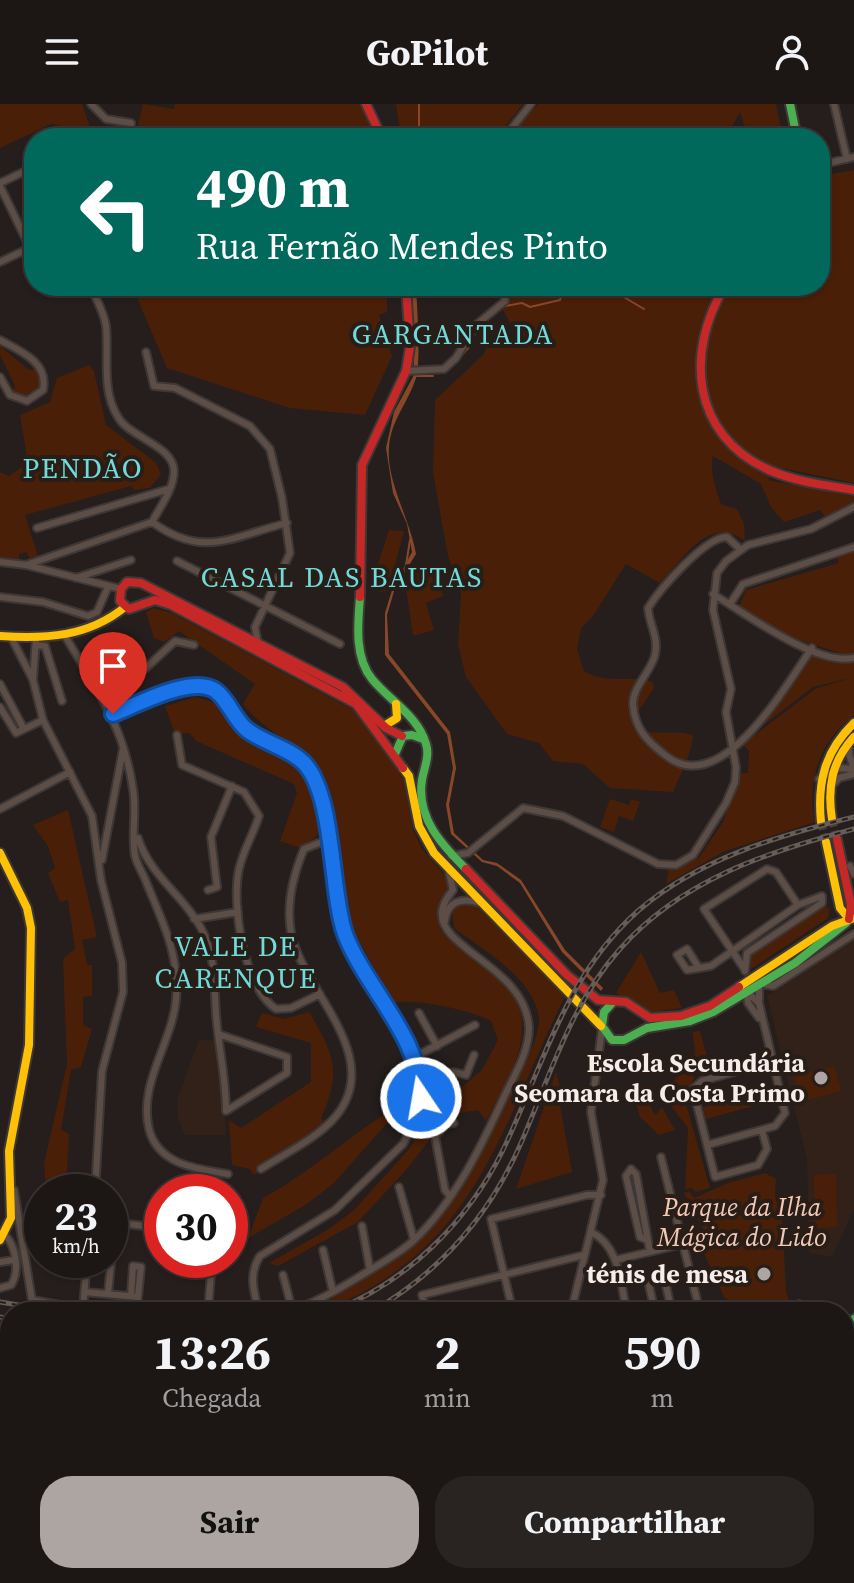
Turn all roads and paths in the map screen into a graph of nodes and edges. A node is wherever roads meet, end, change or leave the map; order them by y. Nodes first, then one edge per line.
1 (91, 104) edge
2 (366, 104) edge
3 (531, 104) edge
4 (790, 104) edge
5 (834, 104) edge
6 (130, 128) edge
7 (377, 128) edge
8 (512, 128) edge
9 (795, 128) edge
10 (850, 158) edge
11 (830, 163) edge
12 (24, 172) edge
13 (0, 184) edge
14 (24, 231) edge
15 (24, 251) edge
16 (0, 262) edge
17 (94, 296) edge
18 (407, 296) edge
19 (505, 296) edge
20 (719, 296) edge
21 (1, 341) edge
22 (146, 352) dead end
23 (409, 371) junction
24 (0, 377) edge
25 (169, 489) junction
26 (854, 490) edge
27 (854, 507) edge
28 (152, 522) junction
29 (287, 523) junction
30 (37, 528) dead end
31 (854, 547) edge
32 (741, 550) junction
33 (60, 552) junction
34 (131, 560) dead end
35 (177, 561) dead end
36 (0, 562) edge
37 (26, 565) junction
38 (54, 574) junction
39 (76, 578) junction
40 (144, 586) junction
41 (108, 587) junction
42 (121, 589) junction
43 (713, 594) junction
44 (0, 597) edge
45 (145, 604) junction
46 (730, 604) junction
47 (266, 605) junction
48 (125, 607) junction
49 (255, 627) junction
50 (241, 635) junction
51 (0, 636) edge
52 (65, 636) junction
53 (11, 637) junction
54 (36, 641) junction
55 (258, 644) junction
56 (340, 644) dead end
57 (127, 645) dead end
58 (194, 645) dead end
59 (812, 648) junction
60 (854, 658) edge
61 (82, 664) junction
62 (25, 669) junction
63 (34, 669) junction
64 (33, 680) junction
65 (0, 684) edge
66 (100, 689) junction
67 (62, 701) dead end
68 (396, 704) junction
69 (0, 707) edge
70 (113, 714) junction
71 (43, 720) junction
72 (854, 723) edge
73 (384, 726) junction
74 (24, 729) junction
75 (177, 735) dead end
76 (406, 735) junction
77 (852, 740) edge
78 (426, 742) junction
79 (124, 746) junction
80 (734, 746) junction
81 (426, 758) junction
82 (397, 759) junction
83 (833, 770) junction
84 (854, 771) edge
85 (70, 772) junction
86 (819, 779) junction
87 (232, 786) junction
88 (829, 790) junction
89 (0, 809) edge
90 (832, 819) tunnel mouth
91 (821, 822) tunnel mouth
92 (137, 834) junction
93 (329, 839) junction
94 (837, 839) tunnel mouth
95 (826, 842) tunnel mouth
96 (0, 853) edge
97 (468, 853) junction
98 (449, 856) junction
99 (2, 863) edge
100 (101, 866) junction
101 (850, 866) dead end
102 (448, 869) junction
103 (465, 872) junction
104 (854, 874) edge
105 (208, 890) dead end
106 (482, 904) junction
107 (798, 905) junction
108 (238, 912) junction
109 (852, 918) edge
110 (194, 919) junction
111 (444, 925) junction
112 (854, 934) edge
113 (733, 952) junction
114 (699, 968) dead end
115 (745, 971) junction
116 (755, 982) junction
117 (747, 992) junction
118 (320, 994) junction
119 (616, 1001) junction
120 (748, 1003) junction
121 (759, 1003) junction
122 (728, 1004) junction
123 (638, 1009) junction
124 (419, 1013) dead end
125 (475, 1025) dead end
126 (763, 1025) junction
127 (601, 1027) junction
128 (637, 1032) junction
129 (218, 1034) junction
130 (613, 1040) junction
131 (437, 1046) junction
132 (600, 1052) junction
133 (474, 1055) dead end
134 (413, 1058) junction
135 (773, 1061) junction
136 (421, 1087) junction
137 (454, 1123) dead end
138 (762, 1130) junction
139 (707, 1145) junction
140 (9, 1157) junction
141 (661, 1157) dead end
142 (261, 1169) dead end
143 (96, 1174) edge
144 (228, 1174) dead end
145 (399, 1187) dead end
146 (449, 1195) junction
147 (601, 1195) junction
148 (362, 1226) dead end
149 (591, 1232) junction
150 (2, 1238) edge
151 (414, 1240) junction
152 (647, 1240) junction
153 (683, 1244) junction
154 (323, 1250) dead end
155 (650, 1252) junction
156 (584, 1255) junction
157 (14, 1260) junction
158 (615, 1260) junction
159 (0, 1262) edge
160 (370, 1270) junction
161 (283, 1275) dead end
162 (504, 1275) junction
163 (86, 1278) edge
164 (110, 1278) edge
165 (211, 1278) edge
166 (0, 1288) edge
167 (85, 1292) junction
168 (333, 1292) junction
169 (108, 1294) junction
170 (43, 1302) edge
171 (84, 1302) edge
172 (135, 1302) edge
173 (209, 1302) edge
174 (257, 1302) edge
175 (290, 1302) edge
176 (311, 1302) edge
177 (424, 1302) edge
178 (511, 1302) edge
179 (573, 1302) edge
180 (625, 1302) edge
181 (653, 1302) edge
182 (670, 1302) edge
183 (698, 1302) edge

1 - 6 street
2 - 7 street
3 - 8 street
4 - 9 street
5 - 10 street
10 - 11 street
12 - 13 street
13 - 14 street
15 - 16 street
17 - 25 street
18 - 23 street
19 - 23 street
20 - 26 street
21 - 24 street
22 - 29 street
23 - 68 street
25 - 28 street
25 - 30 street
27 - 32 street
28 - 29 street
28 - 33 street
29 - 47 street
31 - 46 street
32 - 43 street
32 - 80 street
33 - 37 street
33 - 38 street
34 - 39 street
35 - 47 street
36 - 37 street
37 - 38 street
38 - 39 street
39 - 41 street
40 - 42 street
40 - 45 street
40 - 50 street
41 - 42 street
41 - 44 street
42 - 48 street
43 - 46 street
43 - 80 street
45 - 48 street
45 - 82 street
46 - 59 street
47 - 49 street
47 - 56 street
48 - 52 street
49 - 50 street
49 - 55 street
50 - 55 street
51 - 53 street
52 - 54 street
52 - 61 street
53 - 54 street
53 - 62 street
54 - 63 street
54 - 67 street
55 - 73 street
57 - 61 street
58 - 66 street
59 - 60 street
59 - 80 street
61 - 66 street
62 - 63 street
62 - 64 street
63 - 64 street
64 - 71 street
65 - 74 street
66 - 70 street
68 - 73 street
68 - 76 street
68 - 78 street
69 - 74 street
70 - 79 street
70 - 93 street
71 - 74 street
71 - 85 street
72 - 86 street
73 - 76 street
75 - 87 street
76 - 78 street
76 - 82 street
77 - 83 street
77 - 84 street
78 - 81 street
79 - 92 street
79 - 100 street
80 - 97 street
81 - 82 street
81 - 98 street
82 - 102 street
83 - 84 street
83 - 86 street
83 - 88 street
84 - 88 street
85 - 89 street
85 - 100 street
86 - 91 street
87 - 105 street
87 - 108 street
88 - 90 street
92 - 110 street
92 - 144 street
93 - 118 street
93 - 134 street
94 - 109 street
95 - 109 street
96 - 99 street
97 - 98 street
97 - 103 street
98 - 103 street
99 - 140 street
100 - 143 street
101 - 104 street
102 - 106 street
102 - 111 street
103 - 119 street
106 - 111 street
106 - 127 street
107 - 113 street
107 - 113 street
107 - 115 street
108 - 110 street
108 - 118 street
109 - 116 street
110 - 129 street
111 - 146 street
112 - 116 street
113 - 114 street
113 - 115 street
115 - 116 street
116 - 117 street
116 - 121 street
116 - 123 street
117 - 120 street
117 - 121 street
117 - 122 street
118 - 142 street
119 - 123 street
119 - 127 street
120 - 122 street
120 - 126 street
121 - 126 street
122 - 128 street
123 - 128 street
124 - 131 street
125 - 131 street
126 - 135 street
127 - 130 street
127 - 132 street
128 - 130 street
129 - 129 street
130 - 132 street
131 - 134 street
132 - 147 street
133 - 136 street
134 - 136 street
135 - 138 street
135 - 139 street
136 - 174 street
137 - 146 street
138 - 139 street
138 - 139 street
140 - 150 street
140 - 170 street
141 - 153 street
145 - 151 street
146 - 151 street
147 - 149 street
147 - 162 street
148 - 160 street
149 - 156 street
149 - 158 street
150 - 157 street
151 - 160 street
152 - 152 street
152 - 155 street
153 - 155 street
153 - 183 street
154 - 168 street
155 - 158 street
156 - 162 street
156 - 179 street
157 - 159 street
157 - 166 street
158 - 180 street
160 - 168 street
161 - 175 street
162 - 177 street
162 - 178 street
163 - 167 street
164 - 169 street
165 - 173 street
167 - 169 street
167 - 171 street
168 - 176 street
169 - 172 street
181 - 182 street

